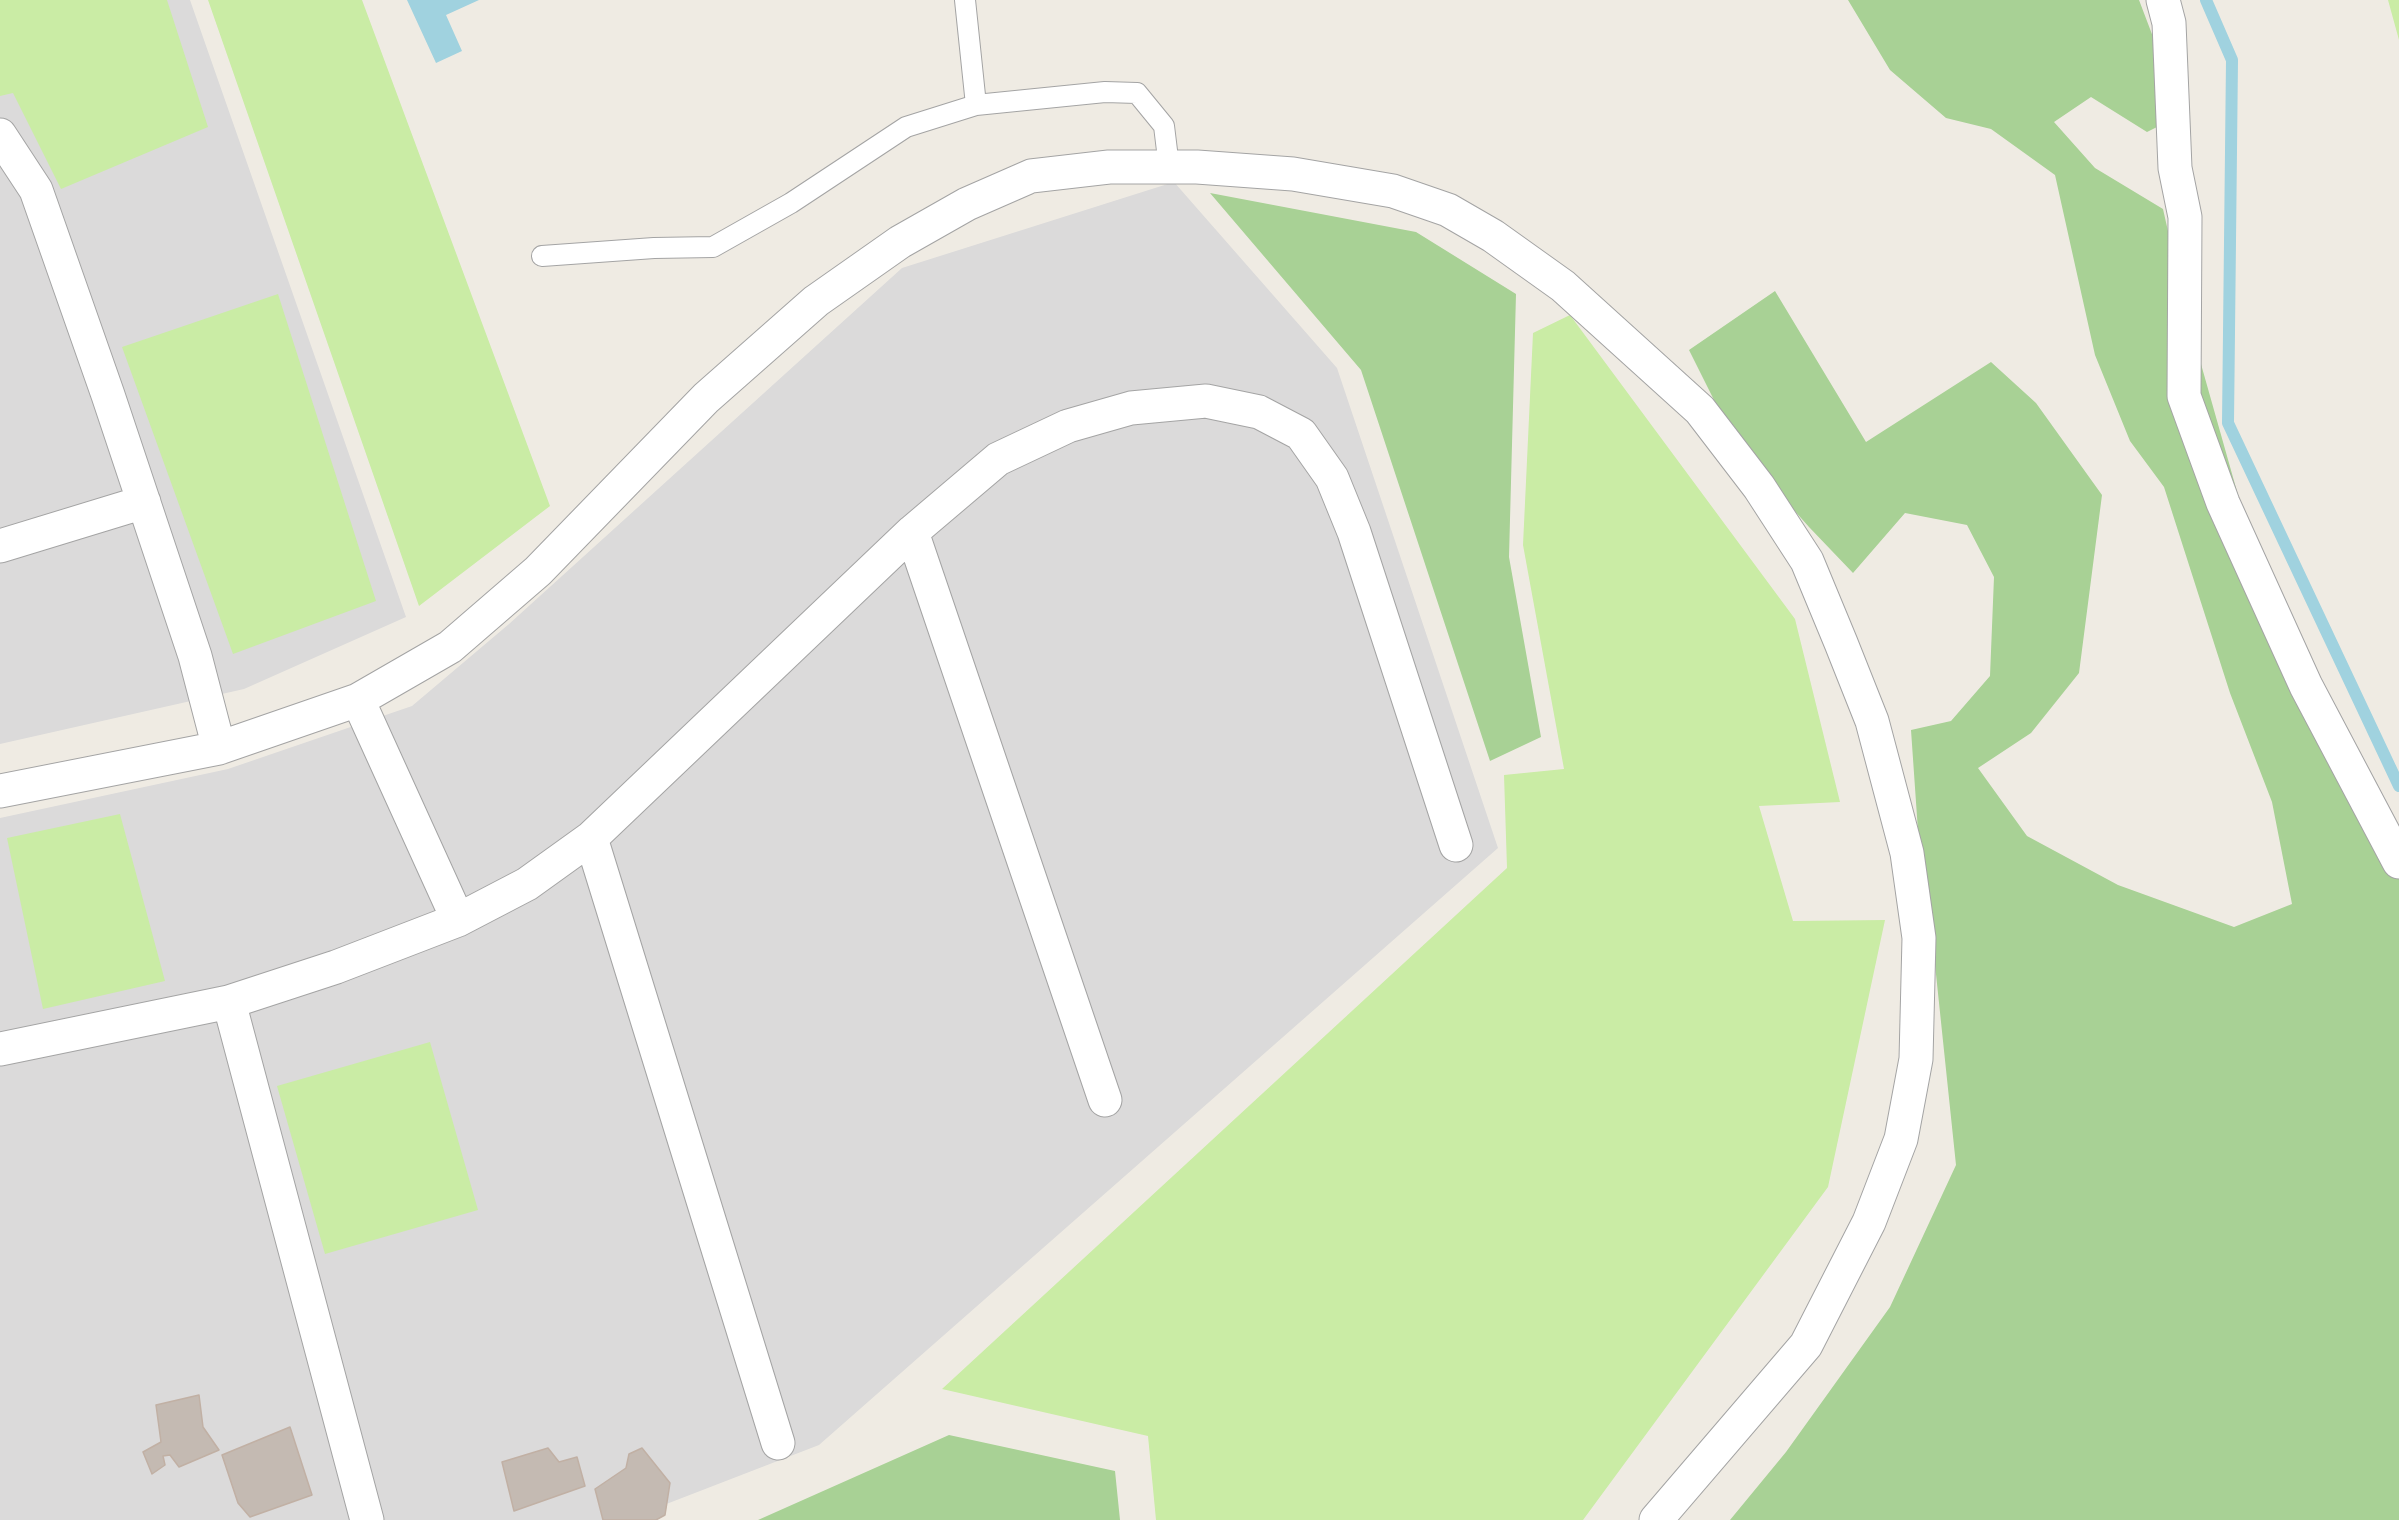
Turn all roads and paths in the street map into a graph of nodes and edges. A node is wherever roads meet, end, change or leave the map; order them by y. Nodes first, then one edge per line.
1 (965, 0) edge
2 (2163, 0) edge
3 (976, 105) junction
4 (0, 135) edge
5 (1168, 167) junction
6 (542, 256) dead end
7 (144, 502) junction
8 (912, 532) junction
9 (0, 546) edge
10 (358, 700) junction
11 (219, 748) junction
12 (0, 791) edge
13 (591, 838) junction
14 (1456, 845) dead end
15 (2399, 862) edge
16 (458, 920) junction
17 (229, 1002) junction
18 (0, 1049) edge
19 (1105, 1100) dead end
20 (778, 1443) dead end
21 (367, 1520) edge
22 (1656, 1520) edge

1 - 3 lane
2 - 15 street
3 - 5 lane
3 - 6 lane
4 - 7 street
5 - 10 street
5 - 22 street
7 - 9 street
7 - 11 street
8 - 13 street
8 - 14 street
8 - 19 street
10 - 11 street
10 - 16 street
11 - 12 street
13 - 16 street
13 - 20 street
16 - 17 street
17 - 18 street
17 - 21 street

